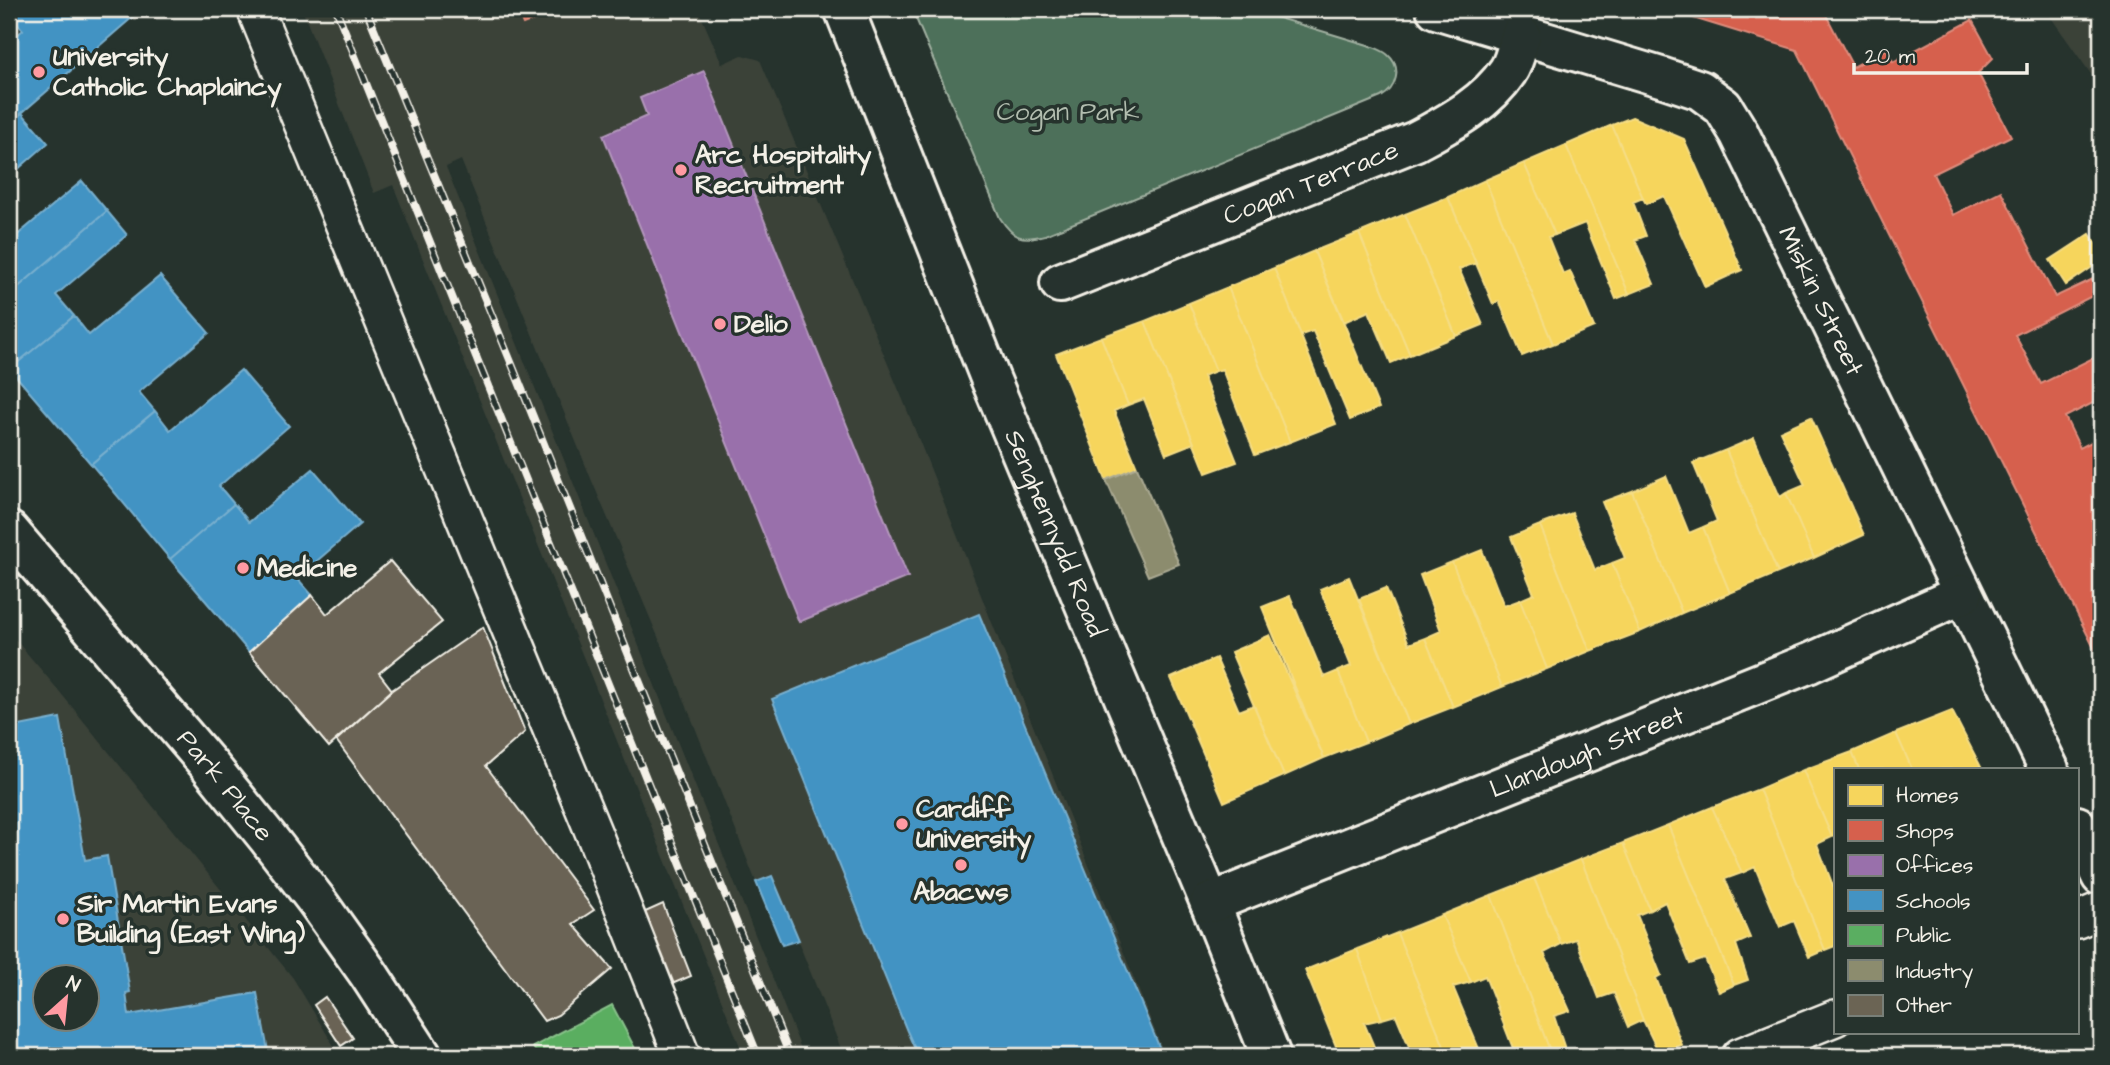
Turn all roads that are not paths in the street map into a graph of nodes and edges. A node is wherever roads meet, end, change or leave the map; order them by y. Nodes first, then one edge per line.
1 (255, 9) edge
2 (844, 9) edge
3 (1436, 9) edge
4 (1521, 35) junction
5 (1060, 283) dead end
6 (9, 531) edge
7 (1963, 594) junction
8 (2049, 768) edge
9 (2078, 828) edge
10 (2101, 876) edge
11 (1210, 903) junction
12 (2101, 910) edge
13 (2078, 920) edge
14 (1834, 1018) edge
15 (422, 1056) edge
16 (682, 1056) edge
17 (1271, 1056) edge
18 (1740, 1056) edge

1 - 16 lane
2 - 11 street, Senghennydd Road
3 - 4 street, Miskin Street
4 - 5 street, Cogan Terrace
4 - 7 street, Miskin Street
6 - 15 street, Park Place
7 - 8 street, Miskin Street
7 - 11 street, Llandough Street
9 - 10 street
11 - 17 street, Senghennydd Road
12 - 13 lane
14 - 18 lane

